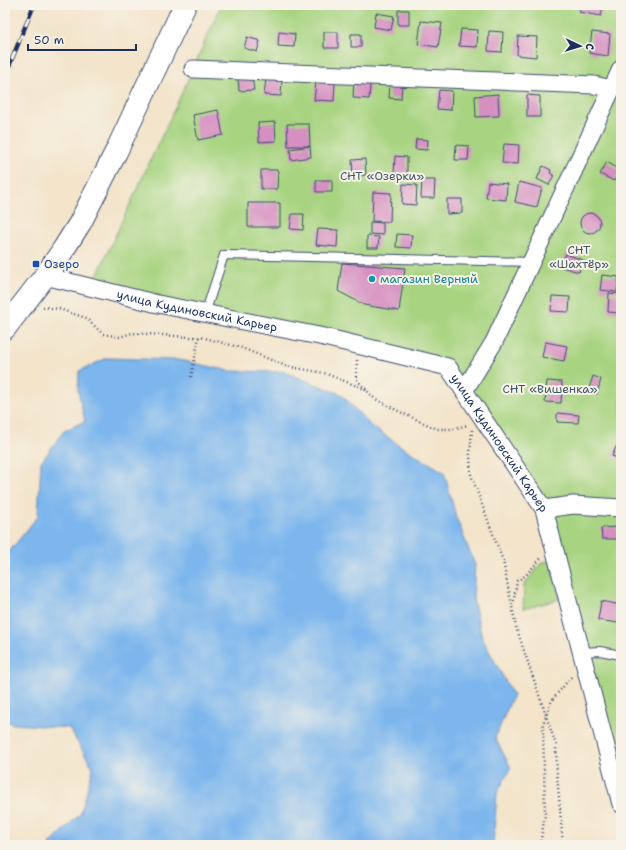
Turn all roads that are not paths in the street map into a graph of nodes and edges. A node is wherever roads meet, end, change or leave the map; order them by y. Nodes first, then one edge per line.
1 (185, 5) edge
2 (194, 68) dead end
3 (621, 69) edge
4 (612, 89) junction
5 (531, 262) junction
6 (45, 276) junction
7 (205, 314) junction
8 (11, 315) edge
9 (464, 391) junction
10 (621, 508) edge
11 (544, 509) junction
12 (621, 655) edge
13 (583, 659) junction
14 (621, 804) edge

1 - 6 street
2 - 4 street
3 - 4 street
4 - 5 street
5 - 7 lane
5 - 9 street
6 - 7 street, улица Кудиновский Карьер
6 - 8 street
7 - 9 street, улица Кудиновский Карьер
9 - 11 street, улица Кудиновский Карьер
10 - 11 street
11 - 13 street, улица Кудиновский Карьер
12 - 13 lane
13 - 14 street, улица Кудиновский Карьер

